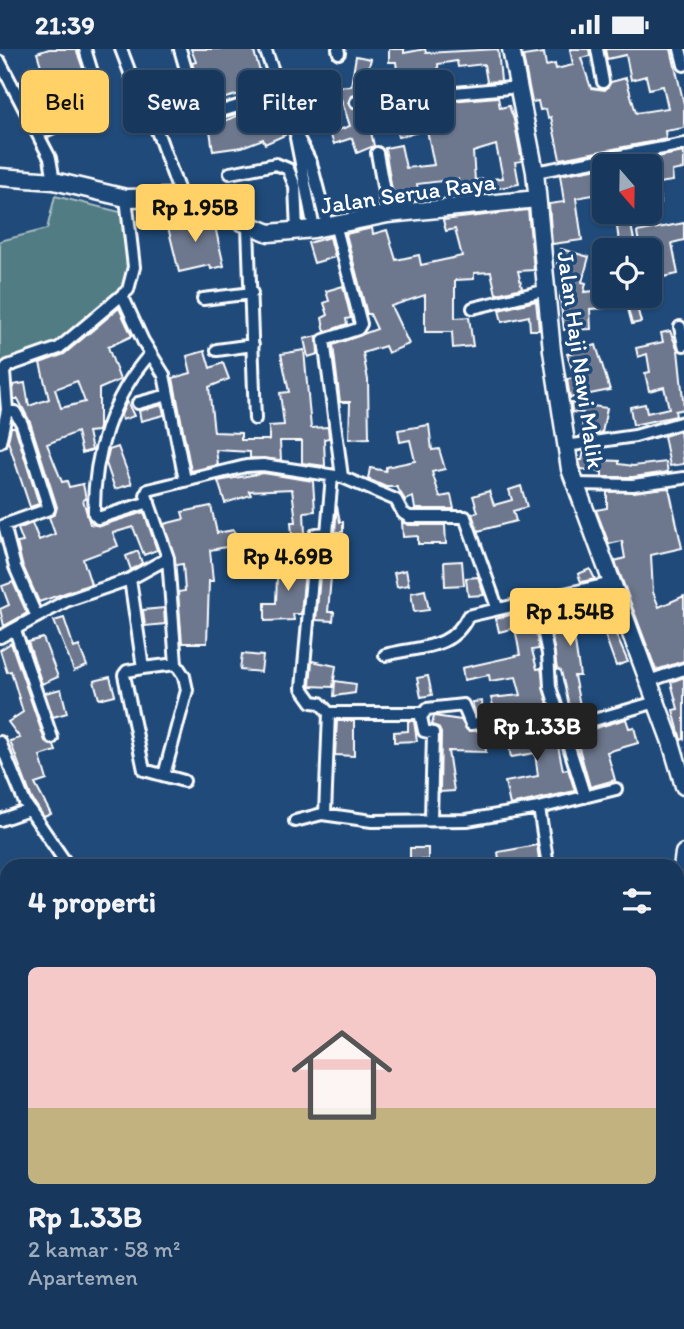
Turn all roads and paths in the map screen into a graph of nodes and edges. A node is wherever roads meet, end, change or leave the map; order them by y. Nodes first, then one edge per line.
1 (85, 49) edge
2 (121, 49) edge
3 (180, 49) edge
4 (265, 49) edge
5 (511, 49) edge
6 (597, 49) edge
7 (680, 49) edge
8 (0, 62) edge
9 (684, 65) edge
10 (91, 70) edge
11 (129, 70) edge
12 (273, 70) edge
13 (603, 82) dead end
14 (520, 87) junction
15 (454, 93) edge
16 (238, 106) edge
17 (158, 133) edge
18 (295, 133) edge
19 (38, 134) joint
20 (684, 144) edge
21 (377, 153) dead end
22 (535, 172) junction
23 (230, 173) dead end
24 (0, 177) edge
25 (54, 181) junction
26 (181, 197) junction
27 (127, 198) junction
28 (537, 199) junction
29 (388, 213) junction
30 (325, 226) junction
31 (248, 227) junction
32 (297, 232) junction
33 (547, 291) junction
34 (252, 293) junction
35 (122, 295) junction
36 (203, 299) dead end
37 (473, 308) dead end
38 (680, 327) dead end
39 (253, 345) junction
40 (684, 345) edge
41 (216, 349) dead end
42 (150, 354) junction
43 (168, 395) junction
44 (138, 403) dead end
45 (7, 410) junction
46 (255, 419) dead end
47 (684, 422) edge
48 (0, 442) edge
49 (566, 446) junction
50 (337, 476) junction
51 (684, 478) edge
52 (185, 480) junction
53 (575, 485) junction
54 (149, 502) junction
55 (168, 558) junction
56 (130, 579) junction
57 (613, 583) junction
58 (537, 600) junction
59 (498, 607) junction
60 (37, 617) junction
61 (15, 630) junction
62 (0, 637) edge
63 (385, 655) dead end
64 (176, 664) junction
65 (143, 668) junction
66 (684, 669) edge
67 (649, 681) junction
68 (656, 702) junction
69 (329, 713) junction
70 (423, 713) junction
71 (558, 713) junction
72 (563, 729) junction
73 (52, 738) dead end
74 (0, 742) edge
75 (3, 761) edge
76 (164, 775) junction
77 (184, 781) dead end
78 (684, 786) edge
79 (615, 789) dead end
80 (585, 797) junction
81 (539, 808) junction
82 (29, 810) junction
83 (326, 814) junction
84 (431, 819) junction
85 (0, 820) edge
86 (295, 821) dead end
87 (63, 859) edge
88 (547, 859) edge

1 - 10 street
2 - 11 street
3 - 16 street
4 - 12 street
5 - 14 main road, Jalan Haji Nawi Malik
6 - 13 street
7 - 9 street
8 - 19 street
14 - 15 street
14 - 22 main road, Jalan Haji Nawi Malik
17 - 26 street
18 - 30 street
19 - 25 street
20 - 22 street
21 - 29 street
22 - 28 main road, Jalan Haji Nawi Malik
23 - 32 street
24 - 25 main road, Jalan Serua Raya
25 - 27 main road, Jalan Serua Raya
26 - 27 main road, Jalan Serua Raya
26 - 31 main road, Jalan Serua Raya
27 - 35 street
28 - 29 main road, Jalan Serua Raya
28 - 33 main road, Jalan Haji Nawi Malik
29 - 30 main road, Jalan Serua Raya
30 - 32 main road, Jalan Serua Raya
30 - 50 street
31 - 32 main road, Jalan Serua Raya
31 - 34 street
33 - 37 street
33 - 49 main road, Jalan Haji Nawi Malik
34 - 36 street
34 - 39 street
35 - 42 street
35 - 45 street
38 - 40 street
39 - 41 street
39 - 46 street
42 - 43 street
42 - 54 street
43 - 44 street
43 - 52 street
45 - 48 street
45 - 60 street
47 - 49 street
49 - 53 main road, Jalan Haji Nawi Malik
50 - 52 street
50 - 59 street
50 - 69 street
51 - 53 street
52 - 54 street
53 - 57 main road, Jalan Haji Nawi Malik
54 - 55 street
55 - 56 street
55 - 64 street
56 - 60 street
56 - 65 street
57 - 58 street
57 - 67 main road, Jalan Haji Nawi Malik
58 - 59 street
58 - 71 street
59 - 63 street
60 - 61 street
61 - 62 street
61 - 73 street
64 - 65 street
64 - 76 street
65 - 76 street
66 - 67 street
67 - 68 main road, Jalan Haji Nawi Malik
68 - 72 street
68 - 78 main road, Jalan Haji Nawi Malik
69 - 70 street
69 - 83 street
70 - 71 street
70 - 84 street
71 - 72 street
72 - 80 street
74 - 75 street
75 - 82 street
76 - 77 street
79 - 80 street
80 - 81 street
81 - 84 street
81 - 88 street
82 - 85 street
82 - 87 street
83 - 84 street
83 - 86 street

